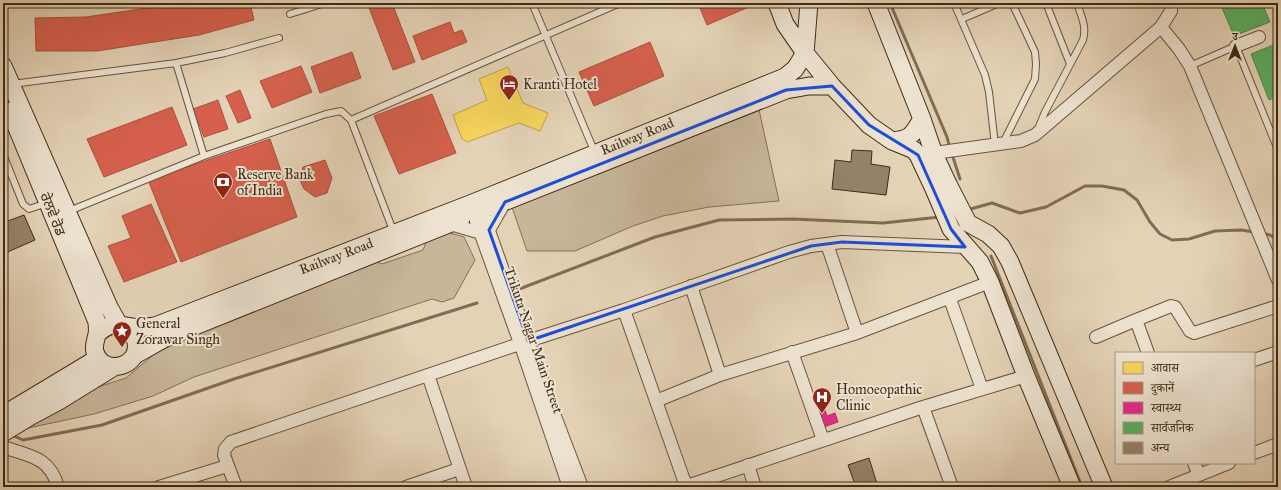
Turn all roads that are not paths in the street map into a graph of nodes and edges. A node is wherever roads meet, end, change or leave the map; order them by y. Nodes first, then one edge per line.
1 (325, 3) edge
2 (532, 3) edge
3 (620, 3) edge
4 (777, 3) edge
5 (809, 3) edge
6 (876, 3) edge
7 (954, 3) edge
8 (998, 3) edge
9 (1012, 3) edge
10 (1046, 3) edge
11 (1077, 3) edge
12 (1170, 3) edge
13 (290, 14) dead end
14 (962, 20) junction
15 (1161, 27) junction
16 (546, 35) junction
17 (1259, 37) dead end
18 (278, 38) dead end
19 (1236, 46) junction
20 (805, 53) junction
21 (176, 63) junction
22 (1070, 64) junction
23 (3, 66) edge
24 (1190, 66) junction
25 (832, 86) junction
26 (7, 90) edge
27 (717, 111) junction
28 (922, 119) junction
29 (351, 120) junction
30 (9, 123) edge
31 (1035, 135) junction
32 (892, 141) junction
33 (999, 144) junction
34 (1278, 150) edge
35 (595, 153) junction
36 (3, 154) edge
37 (932, 154) junction
38 (204, 156) junction
39 (942, 188) junction
40 (505, 202) junction
41 (48, 203) junction
42 (476, 207) junction
43 (67, 212) junction
44 (450, 224) junction
45 (485, 232) junction
46 (394, 233) junction
47 (827, 244) junction
48 (965, 246) junction
49 (1276, 275) edge
50 (990, 282) junction
51 (692, 286) junction
52 (950, 298) junction
53 (1278, 306) edge
54 (624, 310) junction
55 (1136, 320) junction
56 (119, 325) junction
57 (857, 333) junction
58 (97, 334) junction
59 (1096, 337) dead end
60 (524, 342) junction
61 (792, 352) junction
62 (1148, 352) edge
63 (1278, 352) edge
64 (135, 355) junction
65 (98, 358) junction
66 (1255, 360) edge
67 (114, 367) junction
68 (720, 375) junction
69 (428, 376) junction
70 (1026, 376) junction
71 (982, 389) junction
72 (656, 401) junction
73 (923, 407) junction
74 (8, 411) edge
75 (3, 433) edge
76 (823, 440) junction
77 (1278, 444) edge
78 (3, 447) edge
79 (1255, 453) edge
80 (1194, 464) edge
81 (1226, 464) edge
82 (748, 465) junction
83 (228, 466) junction
84 (459, 468) junction
85 (1199, 475) junction
86 (58, 487) edge
87 (159, 487) edge
88 (236, 487) edge
89 (406, 487) edge
90 (466, 487) edge
91 (569, 487) edge
92 (582, 487) edge
93 (685, 487) edge
94 (755, 487) edge
95 (952, 487) edge
96 (1072, 487) edge
97 (1104, 487) edge
98 (1169, 487) edge

1 - 13 lane
2 - 16 lane
3 - 16 lane
4 - 20 main road
5 - 20 main road
6 - 28 main road
7 - 14 lane
8 - 14 lane
9 - 33 lane
10 - 22 lane
11 - 22 lane
12 - 15 street
14 - 33 lane
15 - 24 street
15 - 31 street
16 - 29 lane
16 - 35 lane
17 - 19 street
18 - 21 lane
19 - 24 lane
19 - 34 lane
20 - 25 main road
20 - 27 main road, Railway Road
21 - 26 lane
21 - 38 lane
22 - 31 lane
23 - 26 main road
24 - 49 street
25 - 27 main road
25 - 32 main road
26 - 30 main road, ਰੇਲਵੇ ਰੋਡ
26 - 43 main road
27 - 35 main road, Railway Road
27 - 40 main road
28 - 32 main road
28 - 37 main road
29 - 38 lane
29 - 46 lane
30 - 41 main road, ਰੇਲਵੇ ਰੋਡ
31 - 33 street
32 - 37 main road
33 - 37 street
35 - 42 main road, Railway Road
36 - 41 lane
37 - 39 main road
38 - 43 lane
39 - 48 main road
39 - 97 main road
40 - 42 main road
40 - 45 street
41 - 58 main road, ਰੇਲਵੇ ਰੋਡ
42 - 44 main road
42 - 45 street, Trikuta Nagar Main Street
42 - 46 main road, Railway Road
43 - 56 main road
44 - 45 street
44 - 64 main road
45 - 60 street, Trikuta Nagar Main Street
46 - 56 main road, Railway Road
47 - 48 street
47 - 51 street
47 - 57 street
48 - 50 main road
50 - 52 street
50 - 70 main road
51 - 54 street
51 - 68 street
52 - 57 street
52 - 71 street
53 - 55 street
54 - 60 street
54 - 72 street
55 - 59 street
55 - 62 street
56 - 58 main road
56 - 64 main road
57 - 61 street
58 - 65 main road
60 - 69 street
60 - 91 street, Trikuta Nagar Main Street
60 - 92 street
61 - 68 street
61 - 76 street
63 - 66 street
64 - 67 main road
65 - 67 main road
65 - 74 main road
67 - 75 main road
68 - 72 street
69 - 83 street
69 - 84 street
70 - 71 street
70 - 96 main road
71 - 73 street
72 - 93 street
73 - 76 street
73 - 95 street
76 - 82 street
77 - 79 street
78 - 86 street
80 - 85 street
81 - 85 street
82 - 93 street
82 - 94 street
83 - 87 street
83 - 88 street
84 - 89 street
84 - 90 street
85 - 98 street

